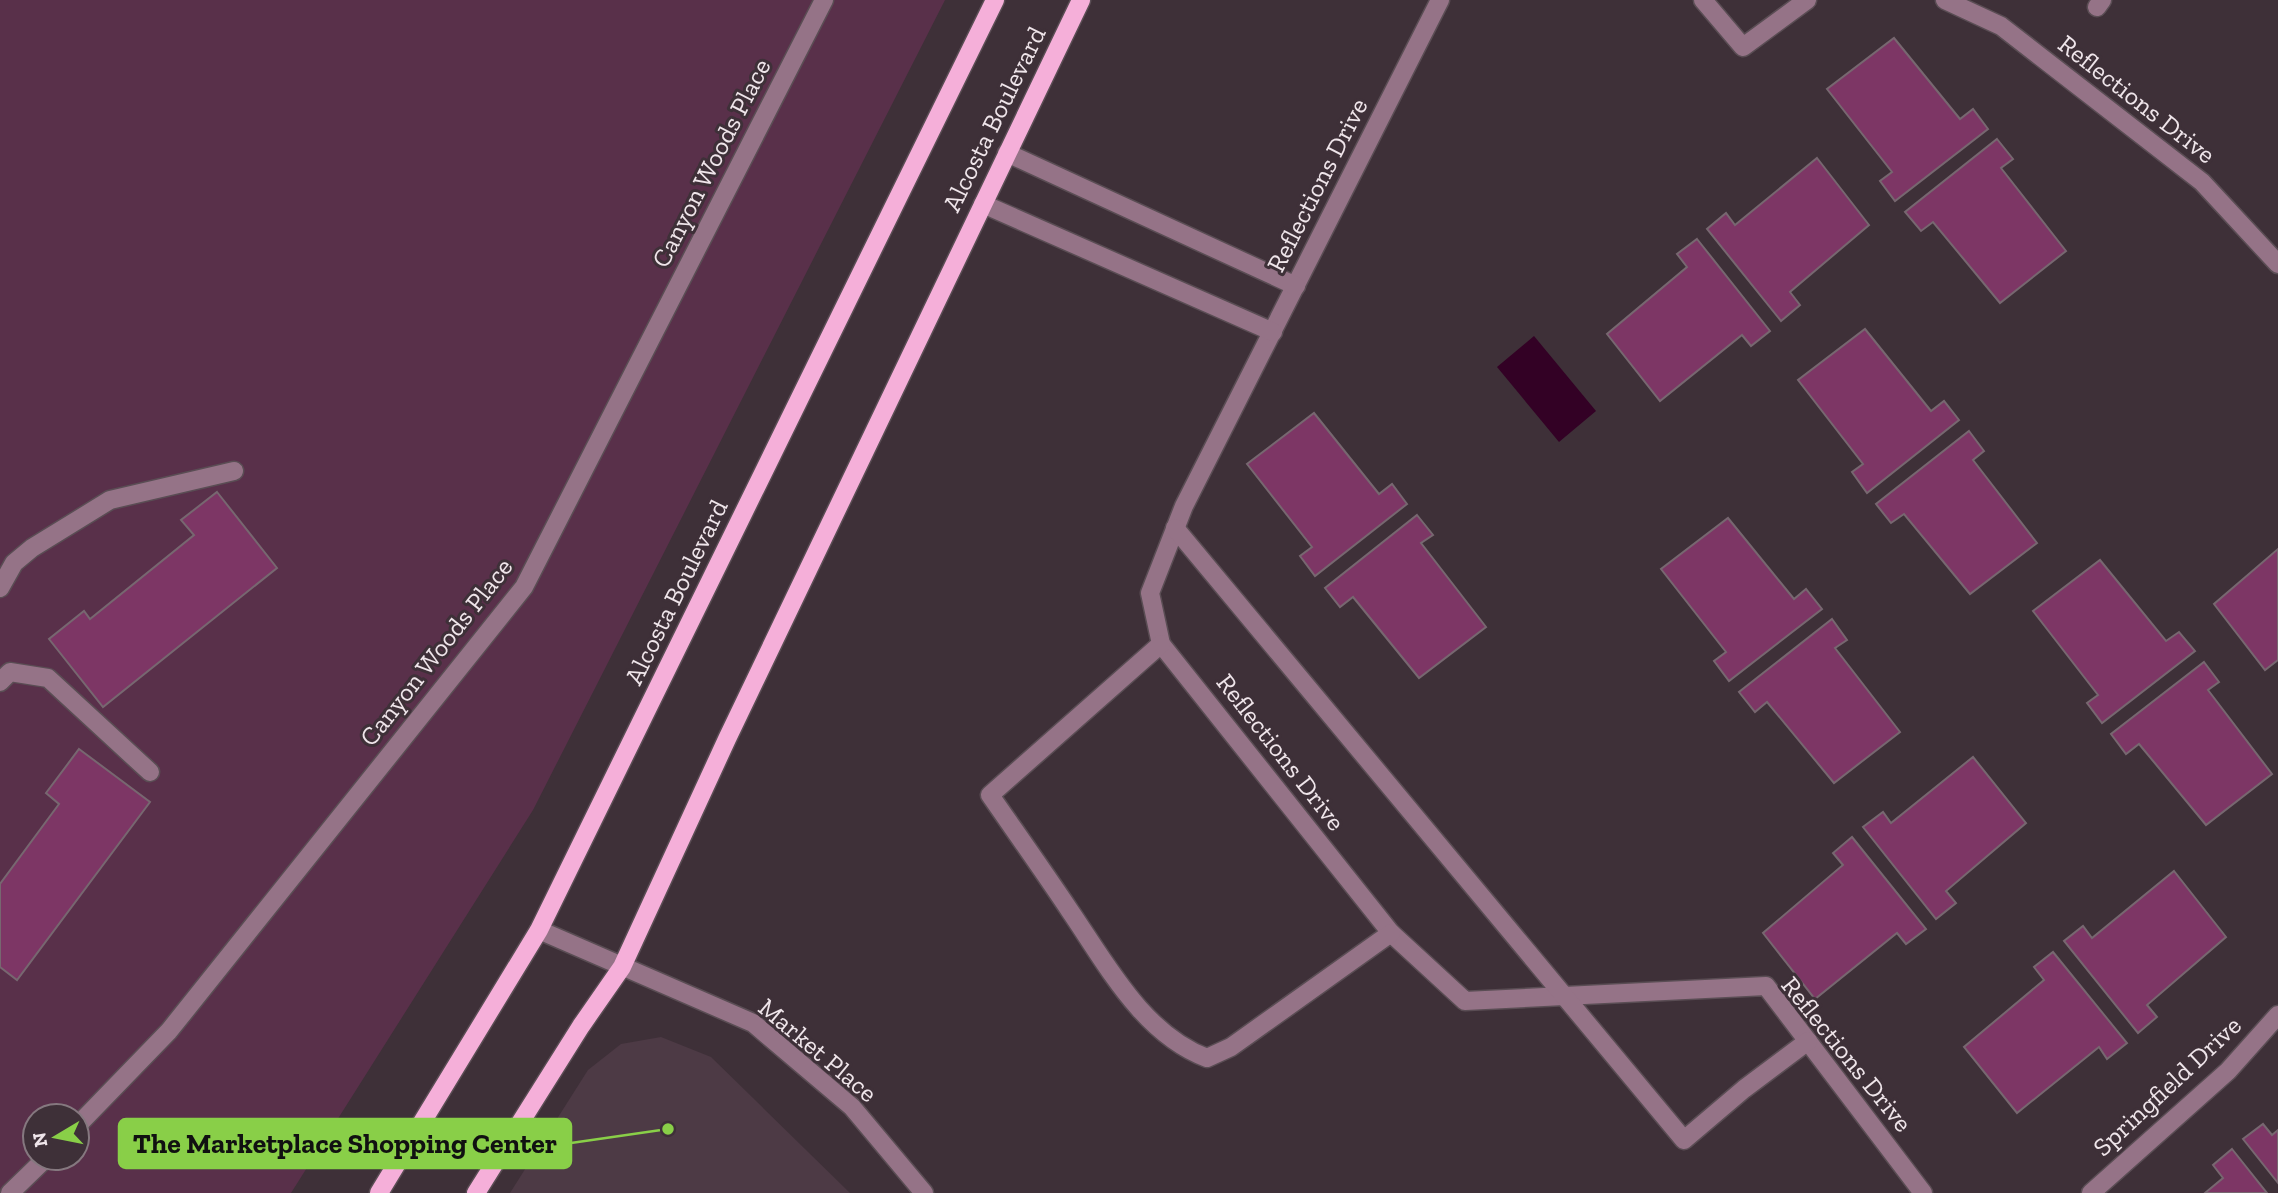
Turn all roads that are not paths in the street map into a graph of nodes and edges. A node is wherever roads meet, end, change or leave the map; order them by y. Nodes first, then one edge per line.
1 (824, 0) edge
2 (995, 0) edge
3 (1081, 0) edge
4 (1440, 0) edge
5 (1703, 0) edge
6 (1807, 0) edge
7 (1945, 0) edge
8 (1007, 153) junction
9 (983, 204) junction
10 (2278, 264) edge
11 (1296, 286) junction
12 (1273, 332) junction
13 (234, 471) dead end
14 (1175, 528) junction
15 (0, 588) edge
16 (1161, 644) junction
17 (0, 682) edge
18 (150, 772) dead end
19 (539, 930) junction
20 (1391, 933) junction
21 (622, 967) junction
22 (1568, 998) junction
23 (2278, 1014) edge
24 (1808, 1041) junction
25 (91, 1112) edge
26 (32, 1172) edge
27 (10, 1193) edge
28 (379, 1193) edge
29 (475, 1193) edge
30 (924, 1193) edge
31 (1923, 1193) edge
32 (2091, 1193) edge

1 - 25 street, Canyon Woods Place
2 - 19 main road, Alcosta Boulevard
3 - 8 main road, Alcosta Boulevard
4 - 11 street, Reflections Drive
5 - 6 street
7 - 10 street, Reflections Drive
8 - 9 main road, Alcosta Boulevard
8 - 11 street
9 - 12 street
9 - 21 main road, Alcosta Boulevard
11 - 12 street, Reflections Drive
12 - 14 street, Reflections Drive
13 - 15 street
14 - 16 street, Reflections Drive
14 - 22 street
16 - 20 street, Reflections Drive
16 - 20 street
17 - 18 street
19 - 21 street, Market Place
19 - 28 main road, Alcosta Boulevard
20 - 22 street, Reflections Drive
21 - 29 main road, Alcosta Boulevard
21 - 30 street, Market Place
22 - 24 street, Reflections Drive
22 - 24 street
23 - 32 street, Springfield Drive
24 - 31 street, Reflections Drive
26 - 27 street

